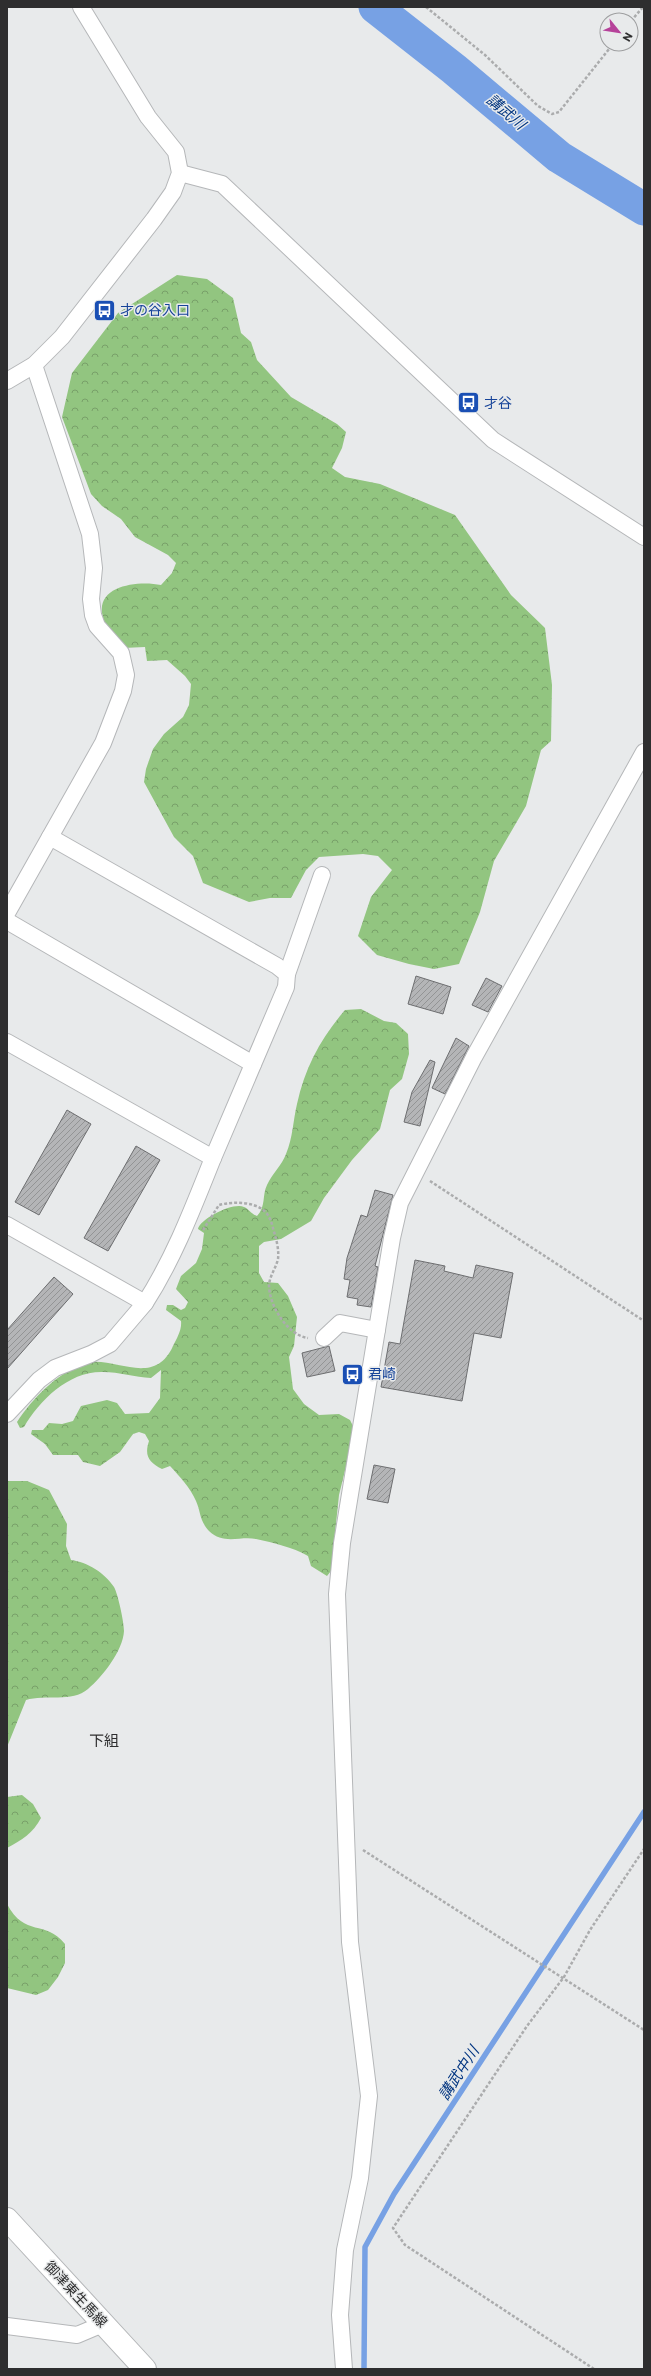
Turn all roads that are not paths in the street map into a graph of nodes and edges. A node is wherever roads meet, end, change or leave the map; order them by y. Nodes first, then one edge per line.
1 (81, 7) edge
2 (180, 173) junction
3 (34, 365) junction
4 (7, 381) edge
5 (644, 537) edge
6 (644, 752) edge
7 (50, 837) junction
8 (322, 876) dead end
9 (7, 913) edge
10 (7, 921) edge
11 (287, 974) junction
12 (7, 1042) edge
13 (253, 1064) junction
14 (213, 1158) junction
15 (7, 1225) edge
16 (145, 1303) junction
17 (377, 1330) junction
18 (324, 1338) road end
19 (7, 1414) edge
20 (7, 2219) edge
21 (103, 2324) junction
22 (7, 2326) edge
23 (145, 2369) edge
24 (344, 2369) edge

1 - 2 street
2 - 3 street
2 - 5 street
3 - 4 street
3 - 7 street
6 - 17 street
7 - 9 street
7 - 11 street
8 - 11 street
10 - 13 street
11 - 13 street
12 - 14 street
13 - 14 street
14 - 16 street
15 - 16 street
16 - 19 street
17 - 18 street
17 - 24 street
20 - 21 main road, 御津東生馬線
21 - 22 street
21 - 23 main road, 御津東生馬線

